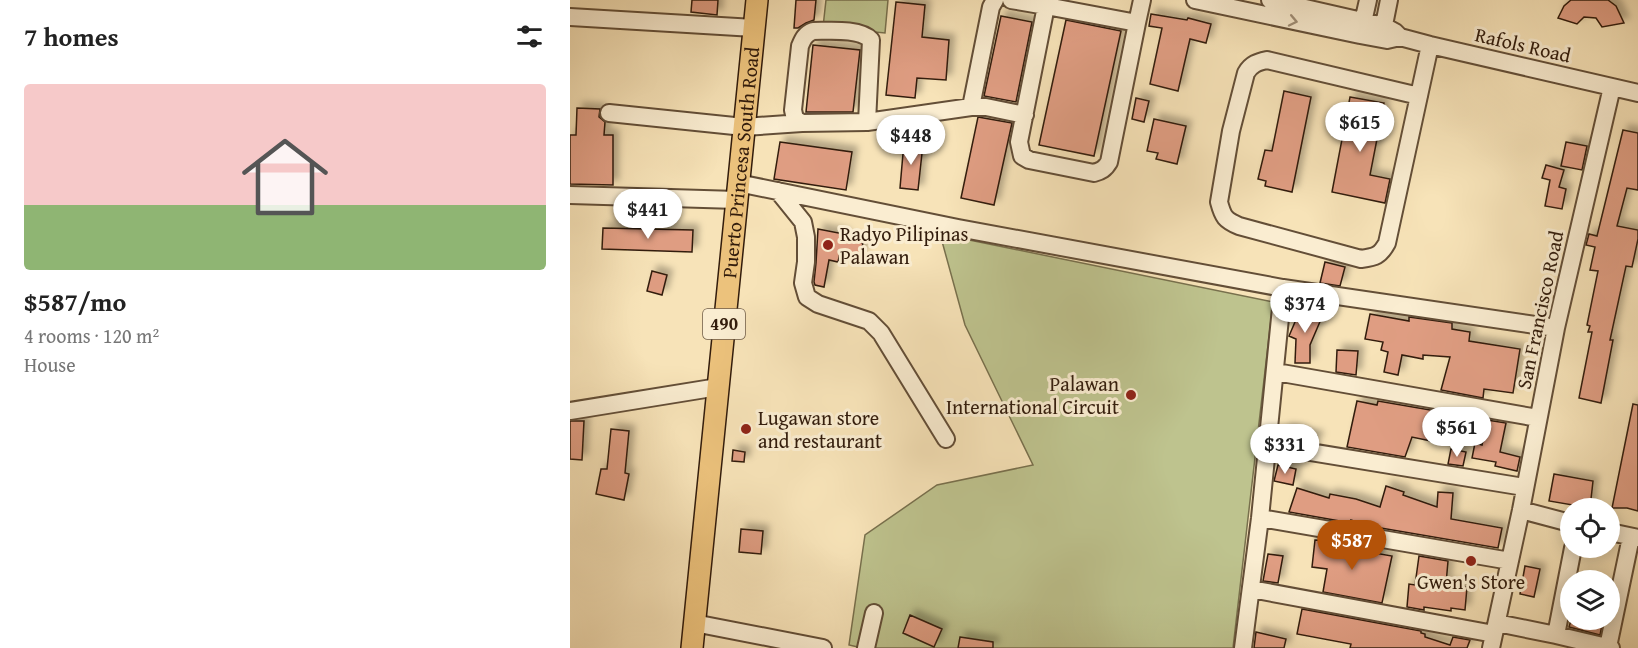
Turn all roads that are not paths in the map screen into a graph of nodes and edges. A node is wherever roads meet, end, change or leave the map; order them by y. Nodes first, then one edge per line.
1 (757, 0) edge
2 (995, 0) edge
3 (1011, 0) edge
4 (1142, 0) edge
5 (1195, 0) edge
6 (1270, 0) edge
7 (1368, 0) edge
8 (1389, 0) edge
9 (1046, 6) junction
10 (570, 17) edge
11 (1137, 23) junction
12 (754, 28) junction
13 (1362, 28) junction
14 (1382, 32) junction
15 (1430, 45) junction
16 (1612, 87) junction
17 (1638, 93) edge
18 (1419, 96) junction
19 (971, 107) junction
20 (609, 113) dead end
21 (1025, 115) junction
22 (867, 122) junction
23 (802, 123) junction
24 (744, 127) junction
25 (778, 191) junction
26 (737, 192) junction
27 (570, 195) edge
28 (1283, 288) junction
29 (1556, 328) junction
30 (1276, 372) junction
31 (718, 387) junction
32 (570, 411) edge
33 (1538, 418) junction
34 (946, 439) dead end
35 (1267, 445) junction
36 (1524, 487) junction
37 (1521, 510) junction
38 (1260, 518) junction
39 (1560, 520) edge
40 (1620, 534) edge
41 (1635, 538) edge
42 (1571, 558) edge
43 (1510, 561) junction
44 (1251, 590) junction
45 (874, 614) dead end
46 (694, 623) junction
47 (1494, 635) edge
48 (1556, 635) junction
49 (692, 648) edge
50 (823, 648) edge
51 (866, 648) edge
52 (1243, 648) edge
53 (1610, 648) edge

1 - 12 main road, Puerto Princesa South Road / 490
2 - 19 street
3 - 9 street
4 - 11 street
5 -> 13 street, Rafols Road
6 - 13 street, Rafols Road
7 - 13 street
8 - 14 street
9 - 11 street
9 - 21 street
10 - 12 street
11 - 21 street
12 - 24 main road, Puerto Princesa South Road / 490
13 - 14 street, Rafols Road
14 - 15 street, Rafols Road
15 - 16 street, Rafols Road
15 - 18 street
16 - 17 street, Rafols Road
16 - 29 street, San Francisco Road
18 - 18 street
19 - 21 street
19 - 22 street
20 - 24 street
22 - 23 street
22 - 23 street
23 - 24 street
24 - 26 main road, Puerto Princesa South Road / 490
25 - 26 street
25 - 28 street
25 - 34 street
26 - 27 street
26 - 31 main road, Puerto Princesa South Road / 490
28 - 29 street
28 - 30 street
29 - 33 street, San Francisco Road
30 - 33 street
30 - 35 street
31 - 32 street
31 - 46 main road, Puerto Princesa South Road / 490
33 - 36 street, San Francisco Road
35 - 36 street
35 - 38 street
36 - 37 street, San Francisco Road
37 - 39 street
37 - 43 street, San Francisco Road
38 - 43 street
38 - 44 street
40 - 41 street
41 - 53 street
42 - 48 street
43 - 47 street, San Francisco Road
44 - 47 street
44 - 52 street
45 - 51 street
46 - 49 main road, Puerto Princesa South Road / 490
46 - 50 street
47 - 48 street
48 - 53 street

